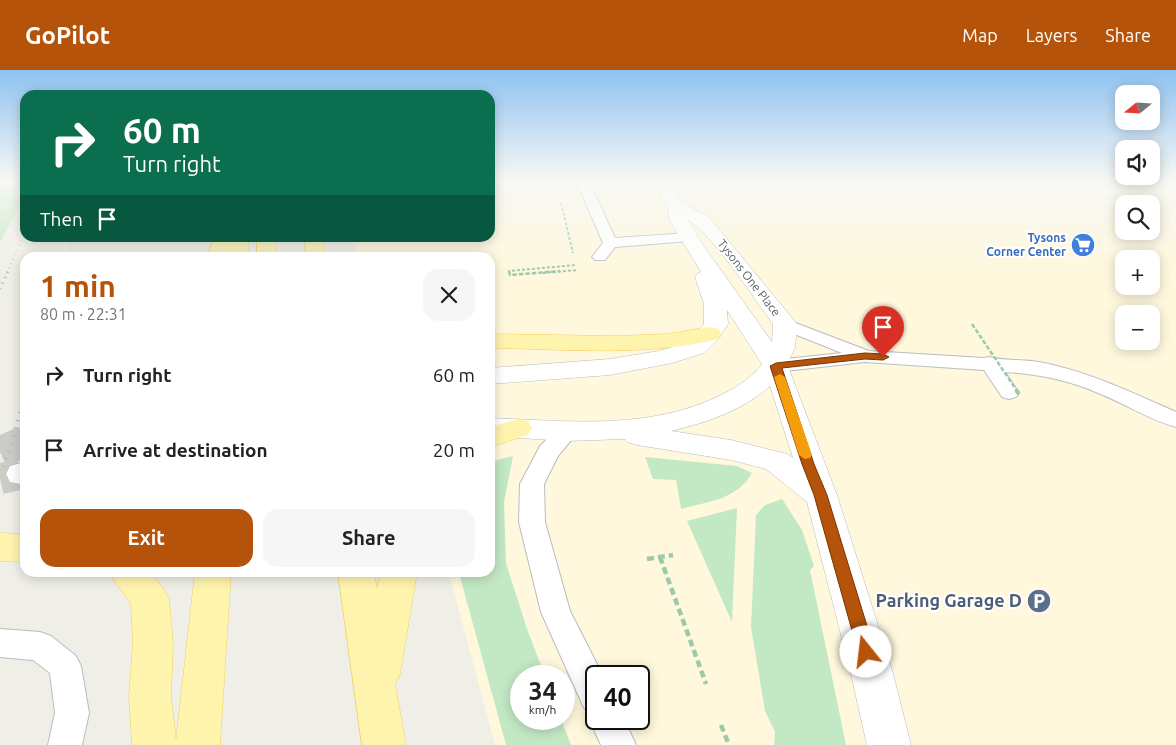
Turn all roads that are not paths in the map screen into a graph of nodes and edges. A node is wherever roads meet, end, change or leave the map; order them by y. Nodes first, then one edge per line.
1 (597, 212) edge
2 (678, 212) edge
3 (686, 212) edge
4 (691, 242) junction
5 (610, 243) junction
6 (600, 257) dead end
7 (785, 324) junction
8 (710, 334) junction
9 (495, 341) edge
10 (865, 356) junction
11 (988, 363) junction
12 (776, 366) junction
13 (495, 376) edge
14 (1014, 393) road end
15 (1176, 420) edge
16 (495, 427) edge
17 (518, 428) junction
18 (611, 430) junction
19 (567, 432) junction
20 (495, 435) edge
21 (821, 495) junction
22 (20, 538) edge
23 (0, 545) edge
24 (20, 547) edge
25 (132, 577) edge
26 (213, 577) edge
27 (357, 577) edge
28 (398, 577) edge
29 (0, 643) edge
30 (585, 674) edge
31 (376, 693) junction
32 (611, 730) edge
33 (65, 745) edge
34 (154, 745) edge
35 (198, 745) edge
36 (384, 745) edge
37 (618, 745) edge
38 (889, 745) edge

1 - 5 lane
2 - 4 street, Tysons One Place
3 - 7 street, Tysons One Place
4 - 5 lane
4 - 8 street
4 - 12 street, Tysons One Place
5 - 6 lane
7 - 10 lane
7 - 12 street, Tysons One Place
8 - 9 main road
8 - 13 street
10 - 11 lane
10 - 12 lane
11 - 14 lane
11 - 15 lane
12 - 18 street
12 - 21 street, Tysons One Place
16 - 17 street
17 - 19 street
17 - 20 main road
18 - 19 street
18 - 21 street
19 - 30 lane
21 - 38 street, Tysons One Place
22 - 23 street
23 - 24 main road
25 - 34 main road
26 - 35 main road
27 - 31 main road
28 - 31 main road
29 - 33 lane
31 - 36 main road
32 - 37 lane

